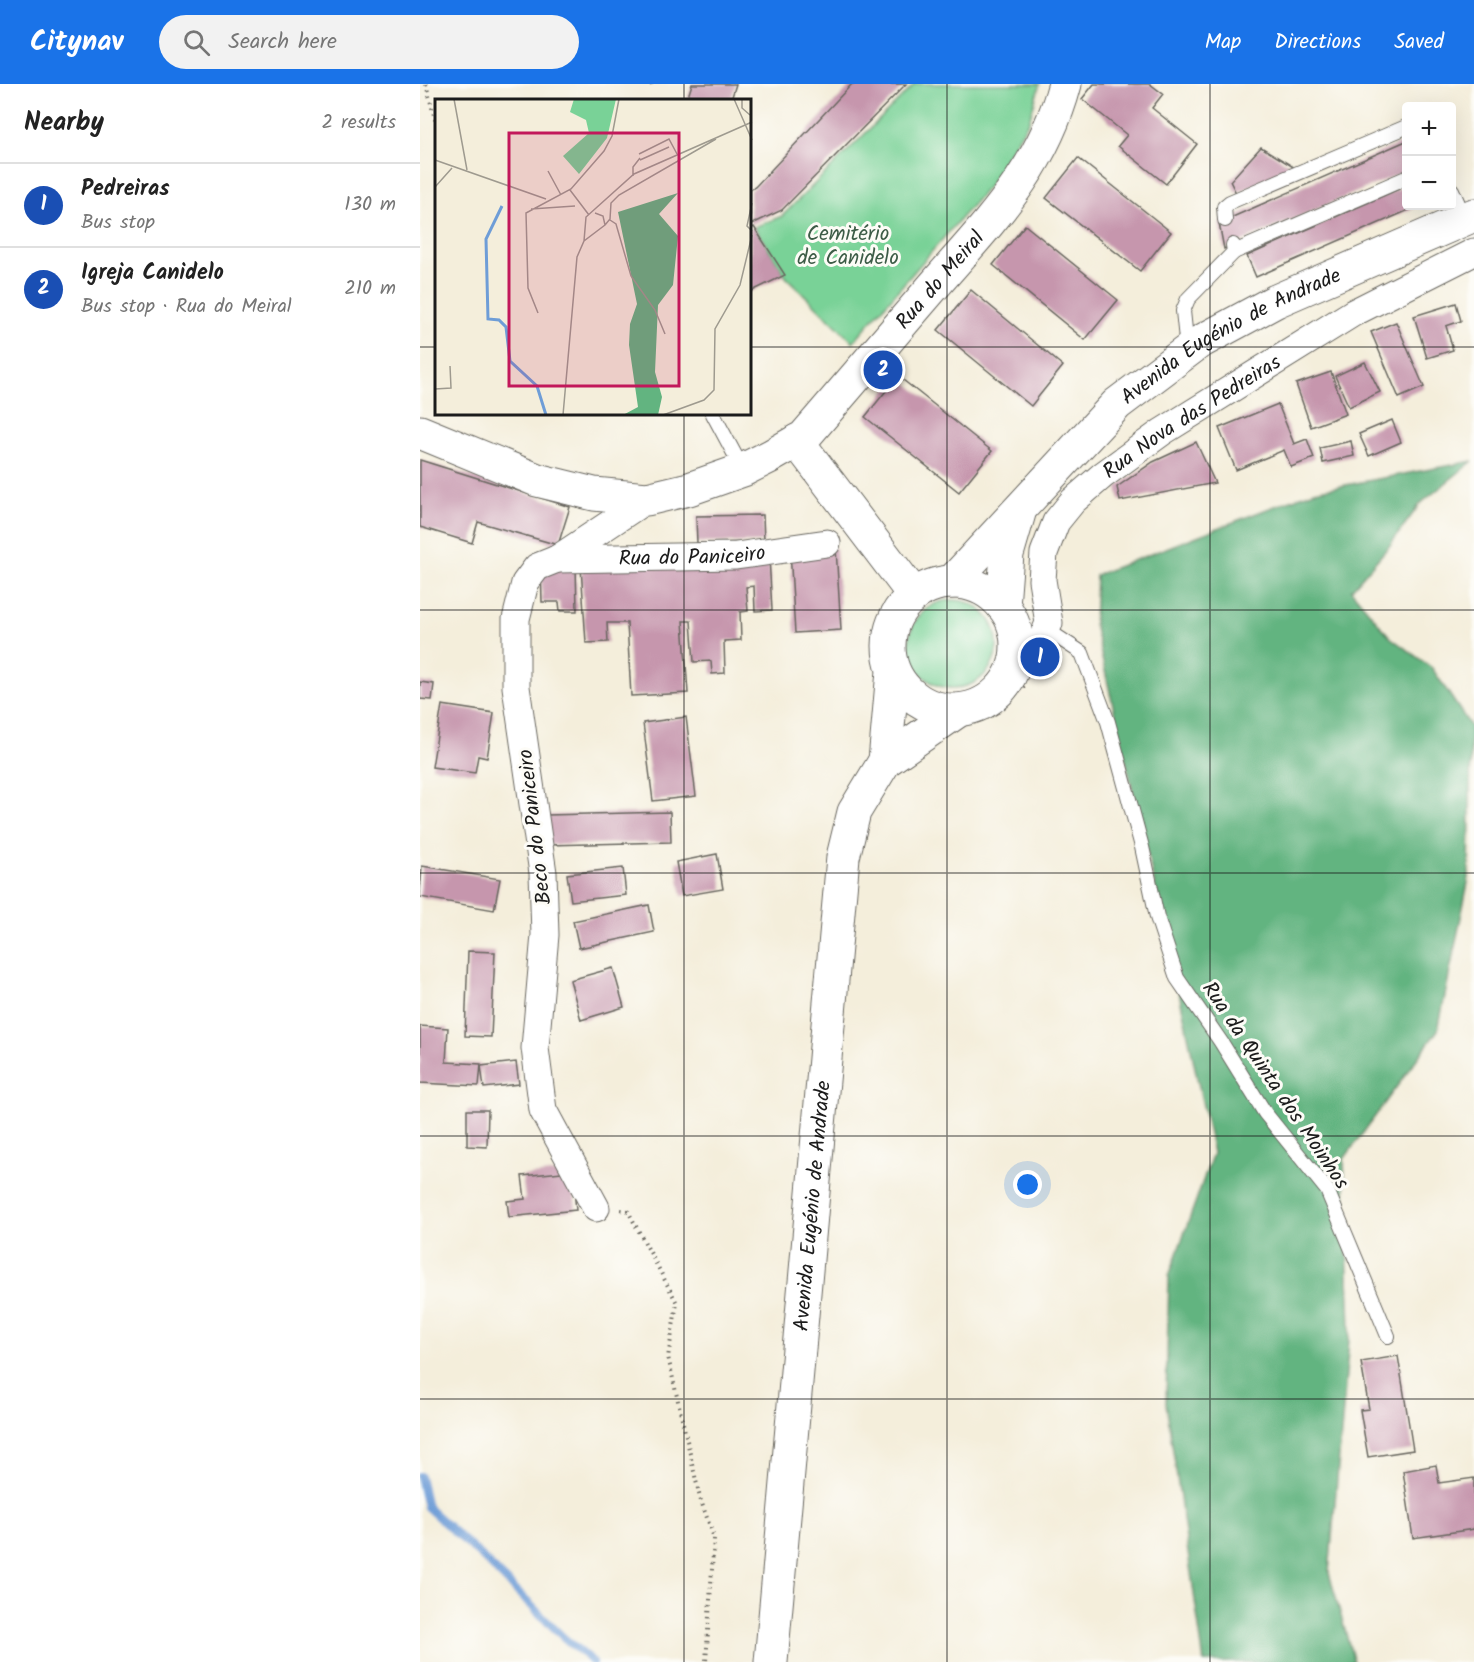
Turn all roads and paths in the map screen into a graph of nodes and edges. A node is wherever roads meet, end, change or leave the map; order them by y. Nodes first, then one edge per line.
1 (426, 84) edge
2 (1065, 84) edge
3 (435, 119) edge
4 (1402, 129) edge
5 (1402, 180) edge
6 (1463, 208) edge
7 (1225, 220) dead end
8 (1474, 252) edge
9 (1187, 351) junction
10 (715, 416) edge
11 (420, 432) edge
12 (797, 441) junction
13 (742, 470) junction
14 (647, 499) junction
15 (1022, 506) junction
16 (827, 543) dead end
17 (557, 559) junction
18 (952, 582) junction
19 (914, 596) junction
20 (1003, 606) junction
21 (1047, 630) junction
22 (893, 671) junction
23 (1022, 671) junction
24 (970, 716) junction
25 (885, 761) junction
26 (596, 1208) joint
27 (1388, 1336) dead end
28 (706, 1662) edge
29 (771, 1662) edge

1 - 3 path
2 - 12 main road, Rua do Meiral
4 - 7 lane
5 - 9 lane
6 - 9 main road, Avenida Eugénio de Andrade
8 - 21 street, Rua Nova das Pedreiras
9 - 15 main road, Avenida Eugénio de Andrade
10 - 13 lane
11 - 14 main road
12 - 13 main road, Rua do Meiral
12 - 19 main road
13 - 14 main road, Rua do Meiral
14 - 17 street, Beco do Paniceiro
15 - 18 main road, Avenida Eugénio de Andrade
15 - 20 main road, Avenida Eugénio de Andrade
16 - 17 street, Rua do Paniceiro
17 - 26 street, Beco do Paniceiro
18 - 19 main road, Avenida Eugénio de Andrade
18 - 20 main road, Avenida Eugénio de Andrade
19 - 22 main road, Avenida Eugénio de Andrade
20 - 23 main road, Avenida Eugénio de Andrade
21 - 23 street
21 - 27 lane, Rua da Quinta dos Moinhos
22 - 24 main road, Avenida Eugénio de Andrade
22 - 25 main road, Avenida Eugénio de Andrade
23 - 24 main road, Avenida Eugénio de Andrade
23 - 24 path
24 - 25 main road, Avenida Eugénio de Andrade
25 - 29 main road, Avenida Eugénio de Andrade
26 - 28 path

